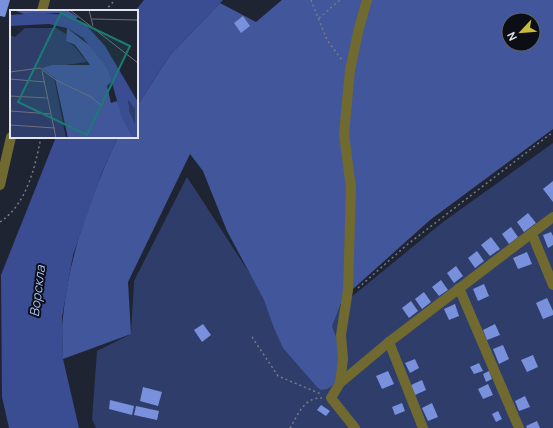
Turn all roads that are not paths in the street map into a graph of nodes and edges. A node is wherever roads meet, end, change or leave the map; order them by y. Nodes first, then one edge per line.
1 (45, 0) edge
2 (367, 0) edge
3 (42, 10) edge
4 (11, 138) edge
5 (0, 185) edge
6 (553, 217) edge
7 (532, 234) junction
8 (553, 285) edge
9 (459, 288) junction
10 (389, 342) junction
11 (340, 383) junction
12 (355, 428) edge
13 (423, 428) edge
14 (519, 428) edge

1 - 3 street
2 - 11 street
4 - 5 street
6 - 7 street
7 - 8 street
7 - 9 street
9 - 10 street
9 - 14 street
10 - 11 street
10 - 13 street
11 - 12 street

